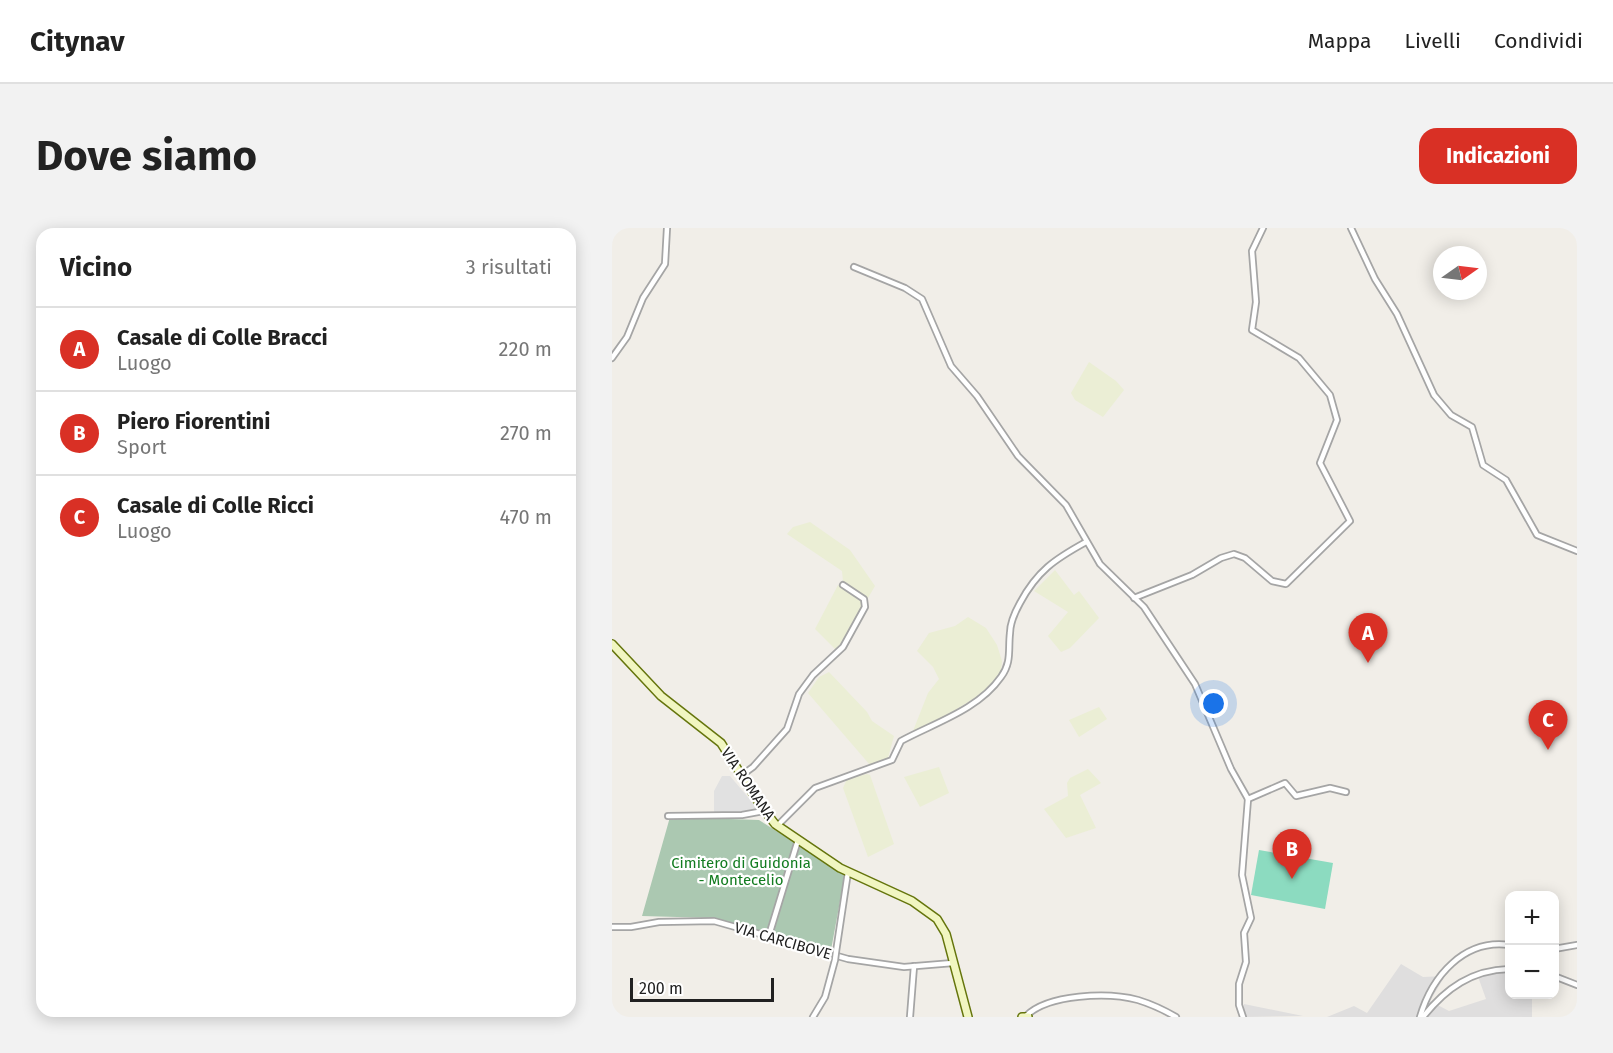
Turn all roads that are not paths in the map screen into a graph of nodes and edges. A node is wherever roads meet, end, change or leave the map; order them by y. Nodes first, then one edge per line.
1 (668, 228) edge
2 (1263, 228) edge
3 (1351, 228) edge
4 (854, 267) dead end
5 (612, 358) edge
6 (1086, 542) junction
7 (1577, 551) edge
8 (843, 585) dead end
9 (1134, 598) junction
10 (612, 644) edge
11 (742, 775) junction
12 (1346, 792) dead end
13 (1248, 799) junction
14 (764, 811) junction
15 (668, 816) dead end
16 (777, 826) junction
17 (798, 840) junction
18 (848, 872) junction
19 (612, 927) edge
20 (770, 932) dead end
21 (1505, 945) edge
22 (1577, 945) edge
23 (1559, 948) edge
24 (953, 963) junction
25 (914, 966) junction
26 (1505, 969) edge
27 (1559, 978) edge
28 (1577, 985) edge
29 (813, 1017) edge
30 (910, 1017) edge
31 (968, 1017) edge
32 (1026, 1017) edge
33 (1176, 1017) edge
34 (1243, 1017) edge
35 (1421, 1017) edge

1 - 5 street
2 - 9 street
3 - 7 street
4 - 6 street
6 - 9 street
6 - 16 street
8 - 11 street
9 - 13 street
10 - 11 street, VIA ROMANA
11 - 14 street, VIA ROMANA
12 - 13 street
13 - 34 street
14 - 15 street
14 - 16 street, VIA ROMANA
16 - 17 street, VIA ROMANA
17 - 18 street, VIA ROMANA
17 - 20 street
18 - 24 street, VIA ROMANA
18 - 29 street, bridge
19 - 25 street, VIA CARCIBOVE
21 - 35 street
22 - 23 street
24 - 25 street, VIA CARCIBOVE
24 - 31 street, VIA ROMANA
25 - 30 street
26 - 35 street
27 - 28 street
32 - 33 street

